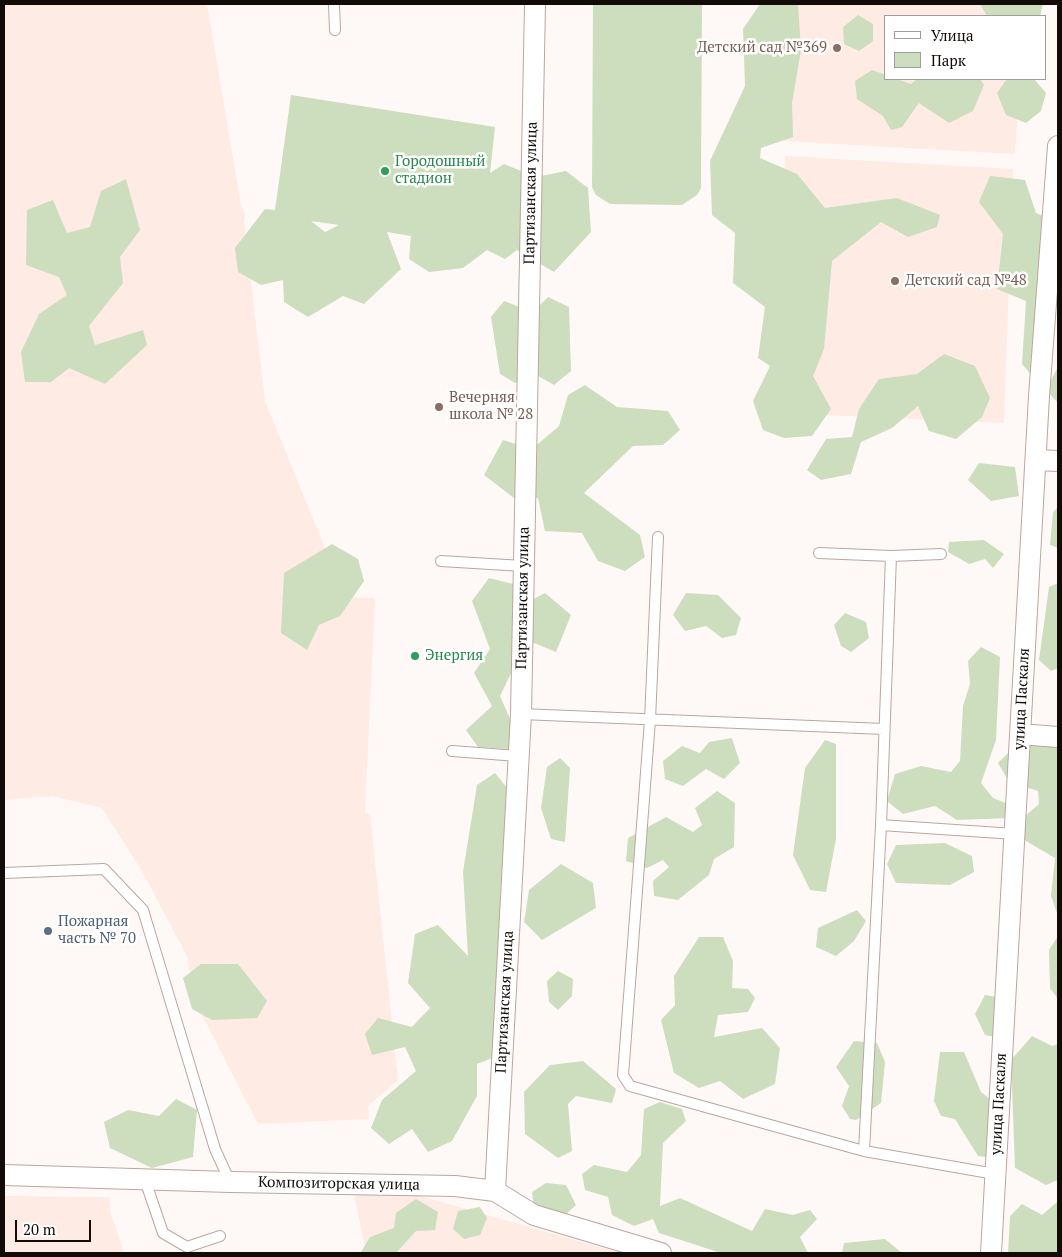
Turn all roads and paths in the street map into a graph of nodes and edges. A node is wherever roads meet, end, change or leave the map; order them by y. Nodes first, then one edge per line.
1 (334, 4) edge
2 (535, 4) edge
3 (335, 30) dead end
4 (1058, 146) edge
5 (1052, 312) edge
6 (1037, 460) junction
7 (1058, 461) edge
8 (658, 537) dead end
9 (819, 552) dead end
10 (941, 554) dead end
11 (891, 556) junction
12 (441, 561) dead end
13 (523, 566) junction
14 (520, 714) junction
15 (650, 720) junction
16 (884, 729) junction
17 (1020, 734) junction
18 (1058, 737) edge
19 (452, 751) dead end
20 (518, 756) junction
21 (882, 824) junction
22 (1015, 834) junction
23 (4, 873) edge
24 (864, 1150) junction
25 (4, 1174) edge
26 (995, 1174) junction
27 (145, 1180) junction
28 (230, 1182) junction
29 (495, 1191) junction
30 (220, 1236) dead end
31 (661, 1253) edge
32 (991, 1253) edge

1 - 3 lane
2 - 13 street, Партизанская улица
4 - 5 street, улица Паскаля
5 - 6 street, улица Паскаля
6 - 7 street
6 - 17 street, улица Паскаля
8 - 15 lane
9 - 11 lane
10 - 11 lane
11 - 16 lane
12 - 13 lane
13 - 14 street, Партизанская улица
14 - 15 lane
14 - 20 street, Партизанская улица
15 - 16 lane
15 - 24 lane
16 - 21 lane
17 - 18 street
17 - 22 street, улица Паскаля
19 - 20 lane
20 - 29 street, Партизанская улица
21 - 22 lane
21 - 24 lane
22 - 26 street, улица Паскаля
23 - 28 lane
24 - 26 lane
25 - 27 street, Композиторская улица
26 - 32 street, улица Паскаля
27 - 28 street, Композиторская улица
27 - 30 lane
28 - 29 street, Композиторская улица
29 - 31 street, Композиторская улица

